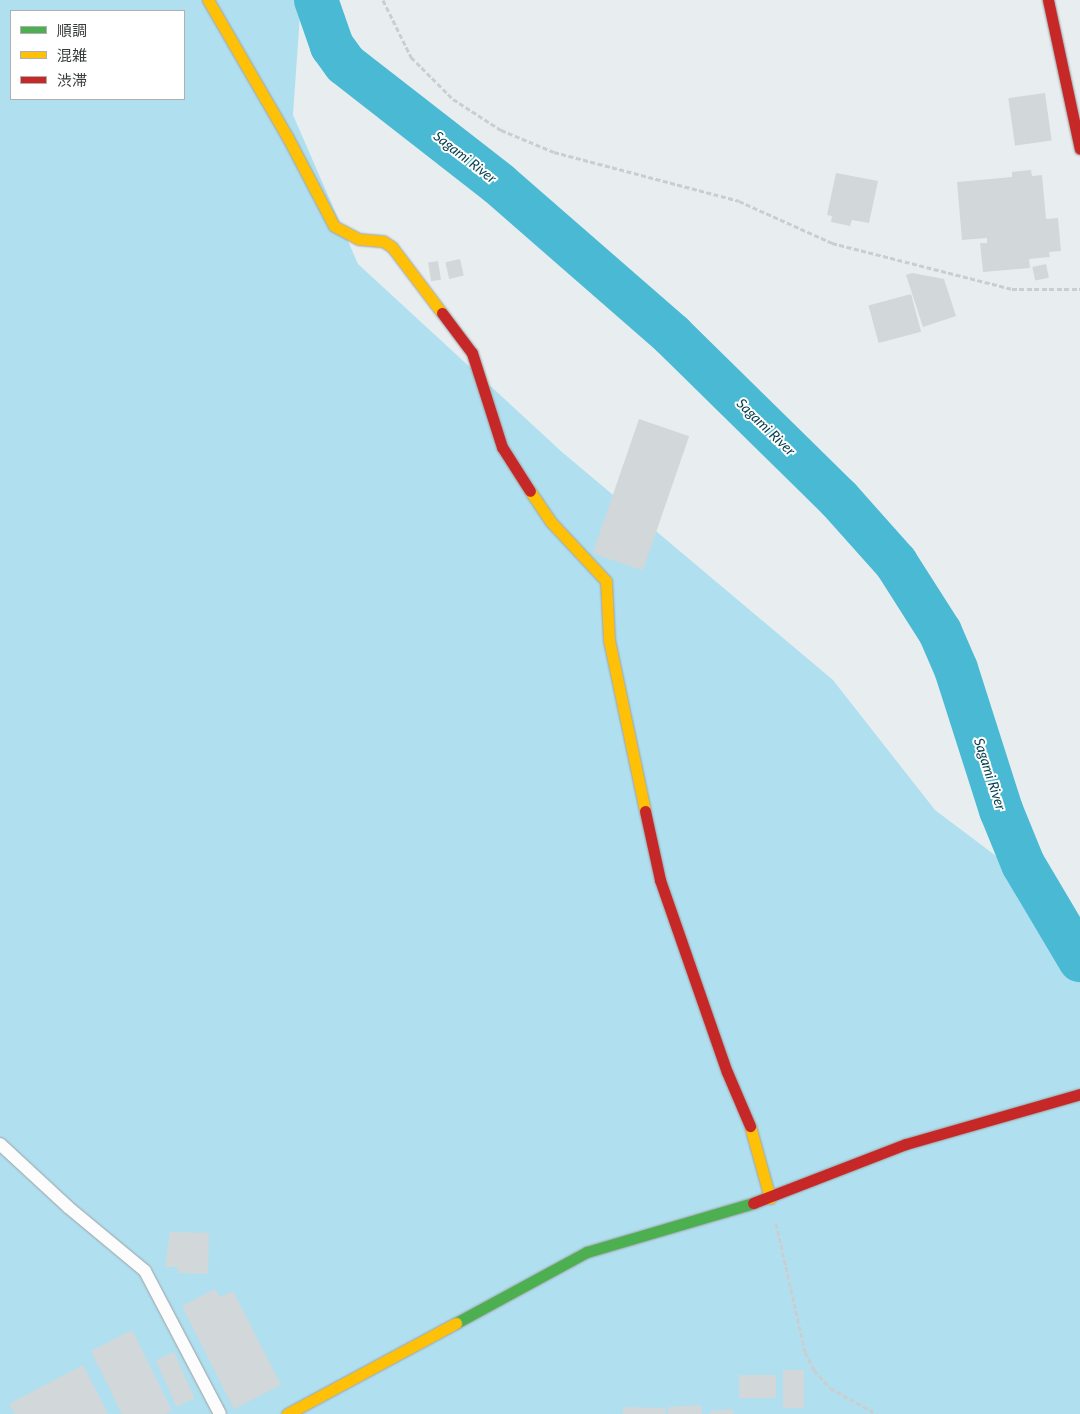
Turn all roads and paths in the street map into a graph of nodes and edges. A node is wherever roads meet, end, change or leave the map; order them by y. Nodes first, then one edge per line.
1 (208, 0) edge
2 (383, 0) edge
3 (1048, 0) edge
4 (1080, 149) edge
5 (1080, 289) edge
6 (1080, 1094) edge
7 (0, 1144) edge
8 (770, 1198) junction
9 (220, 1414) edge
10 (287, 1414) edge
11 (877, 1414) edge

1 - 8 street
2 - 5 path
3 - 4 street
6 - 8 street
7 - 9 lane
8 - 10 street
8 - 11 path

